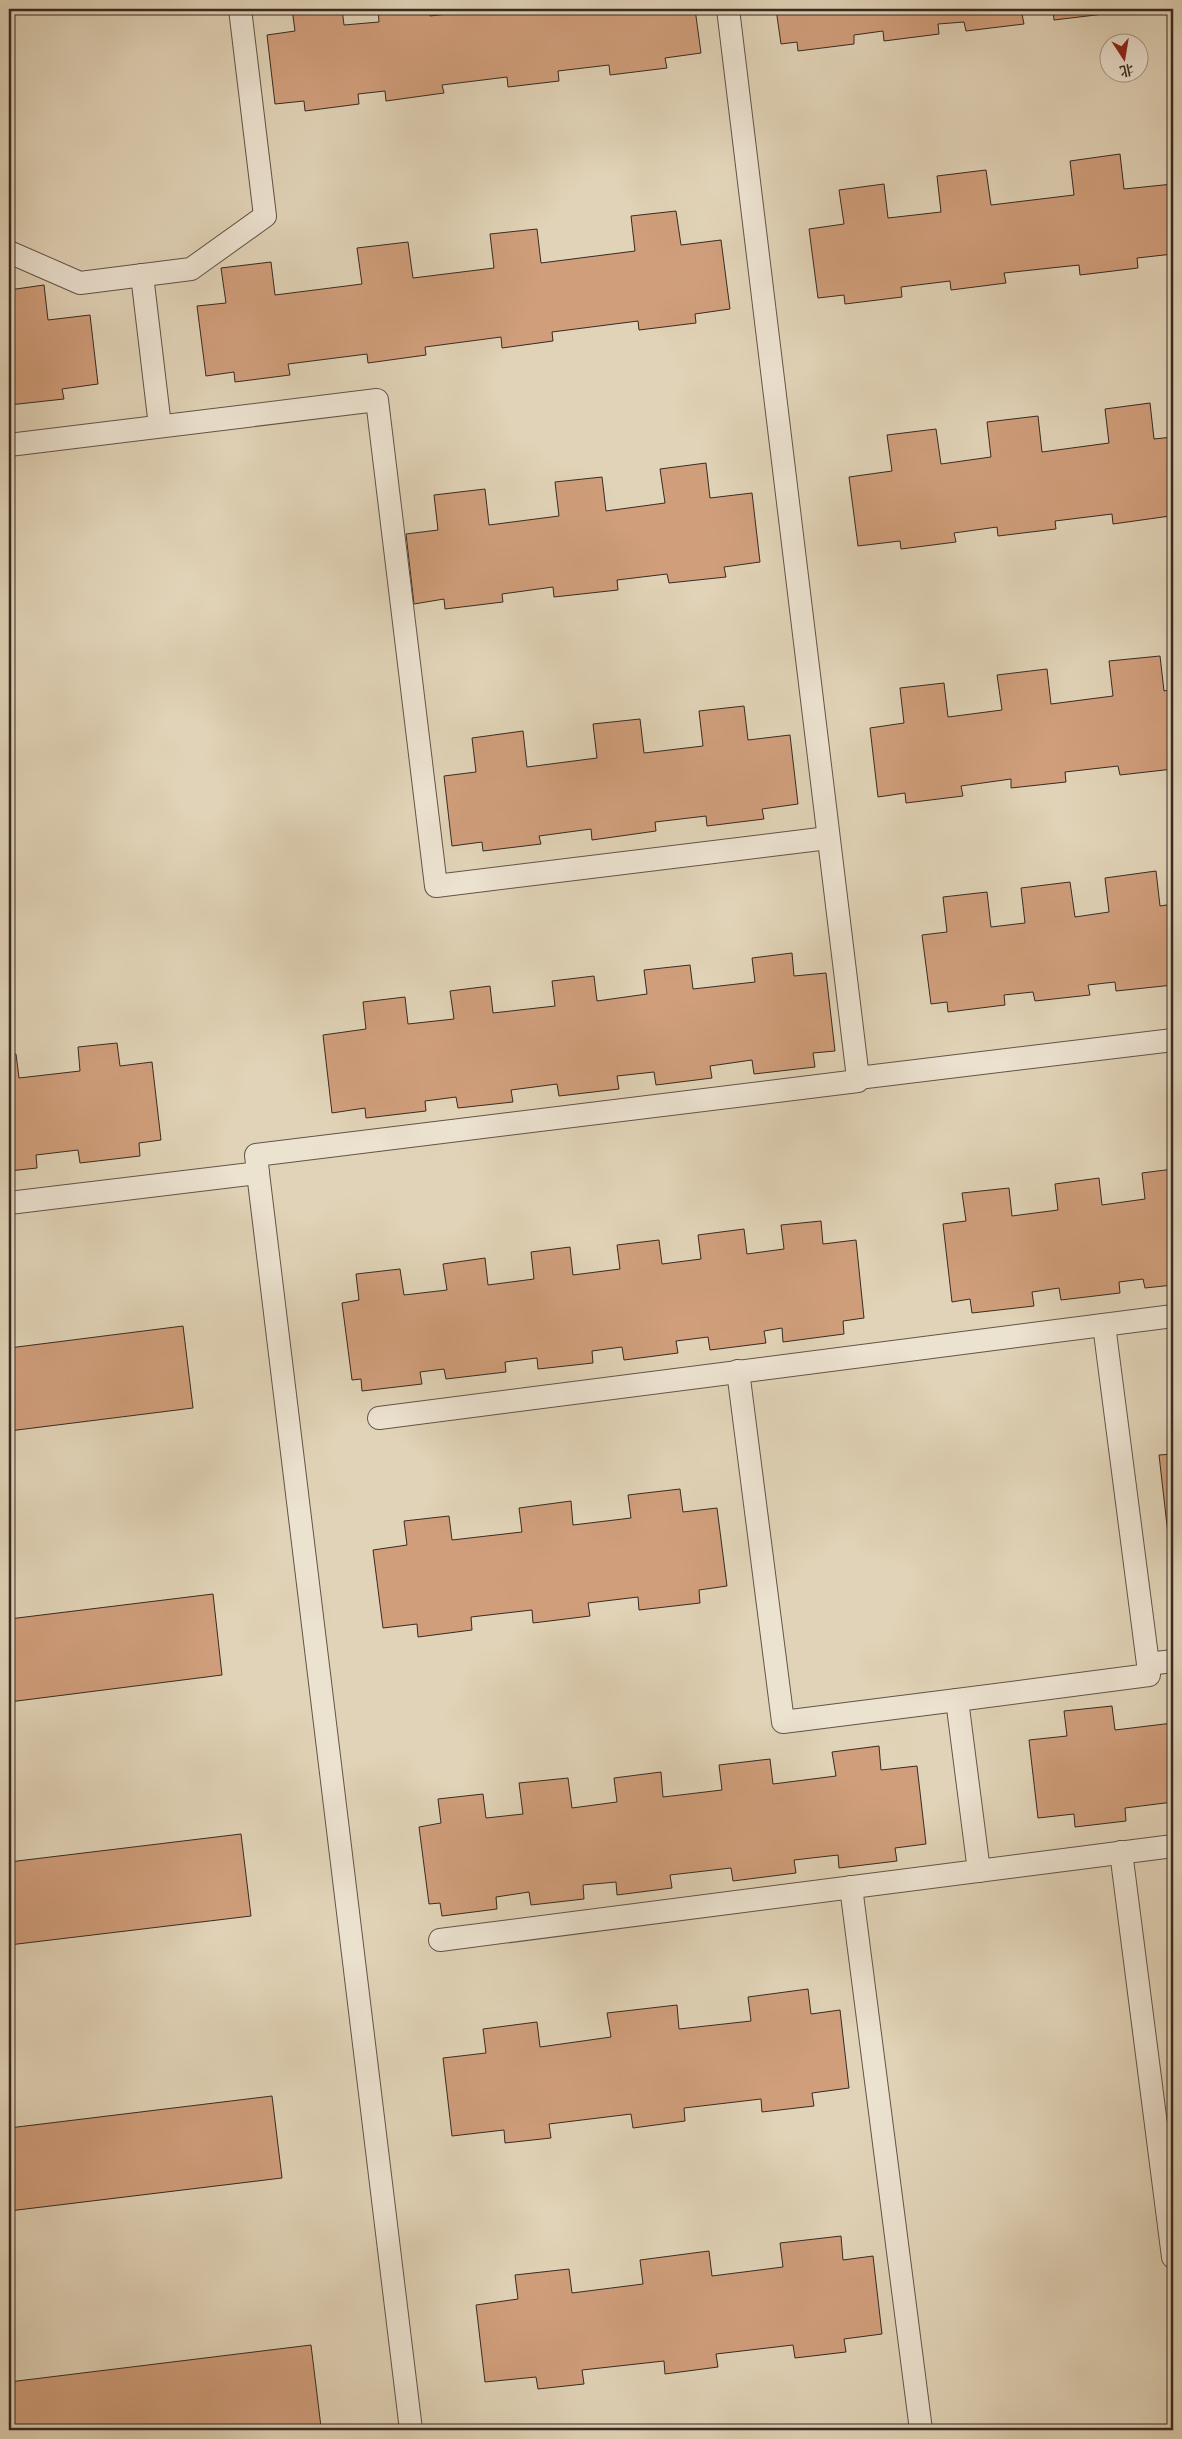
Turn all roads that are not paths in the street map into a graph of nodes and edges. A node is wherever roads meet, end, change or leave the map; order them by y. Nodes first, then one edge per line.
1 (240, 9) edge
2 (728, 9) edge
3 (9, 252) edge
4 (142, 275) junction
5 (160, 426) junction
6 (9, 445) edge
7 (828, 838) junction
8 (1173, 1040) edge
9 (858, 1078) junction
10 (258, 1173) junction
11 (9, 1203) edge
12 (1173, 1316) edge
13 (1104, 1325) junction
14 (738, 1371) junction
15 (379, 1418) dead end
16 (1173, 1661) edge
17 (1148, 1664) junction
18 (957, 1700) junction
19 (1173, 1846) edge
20 (1121, 1852) junction
21 (979, 1871) junction
22 (851, 1887) junction
23 (440, 1940) dead end
24 (1173, 2257) edge
25 (411, 2430) edge
26 (921, 2430) edge

1 - 4 lane
2 - 7 lane
3 - 4 lane
4 - 5 lane
5 - 6 lane
5 - 7 lane
7 - 9 lane
8 - 9 lane
9 - 10 lane
10 - 11 lane
10 - 25 lane
12 - 13 lane
13 - 14 lane
13 - 17 lane
14 - 15 lane
14 - 18 lane
16 - 17 lane
17 - 18 lane
18 - 21 lane
19 - 20 lane
20 - 21 lane
20 - 24 lane
21 - 22 lane
22 - 23 lane
22 - 26 lane

